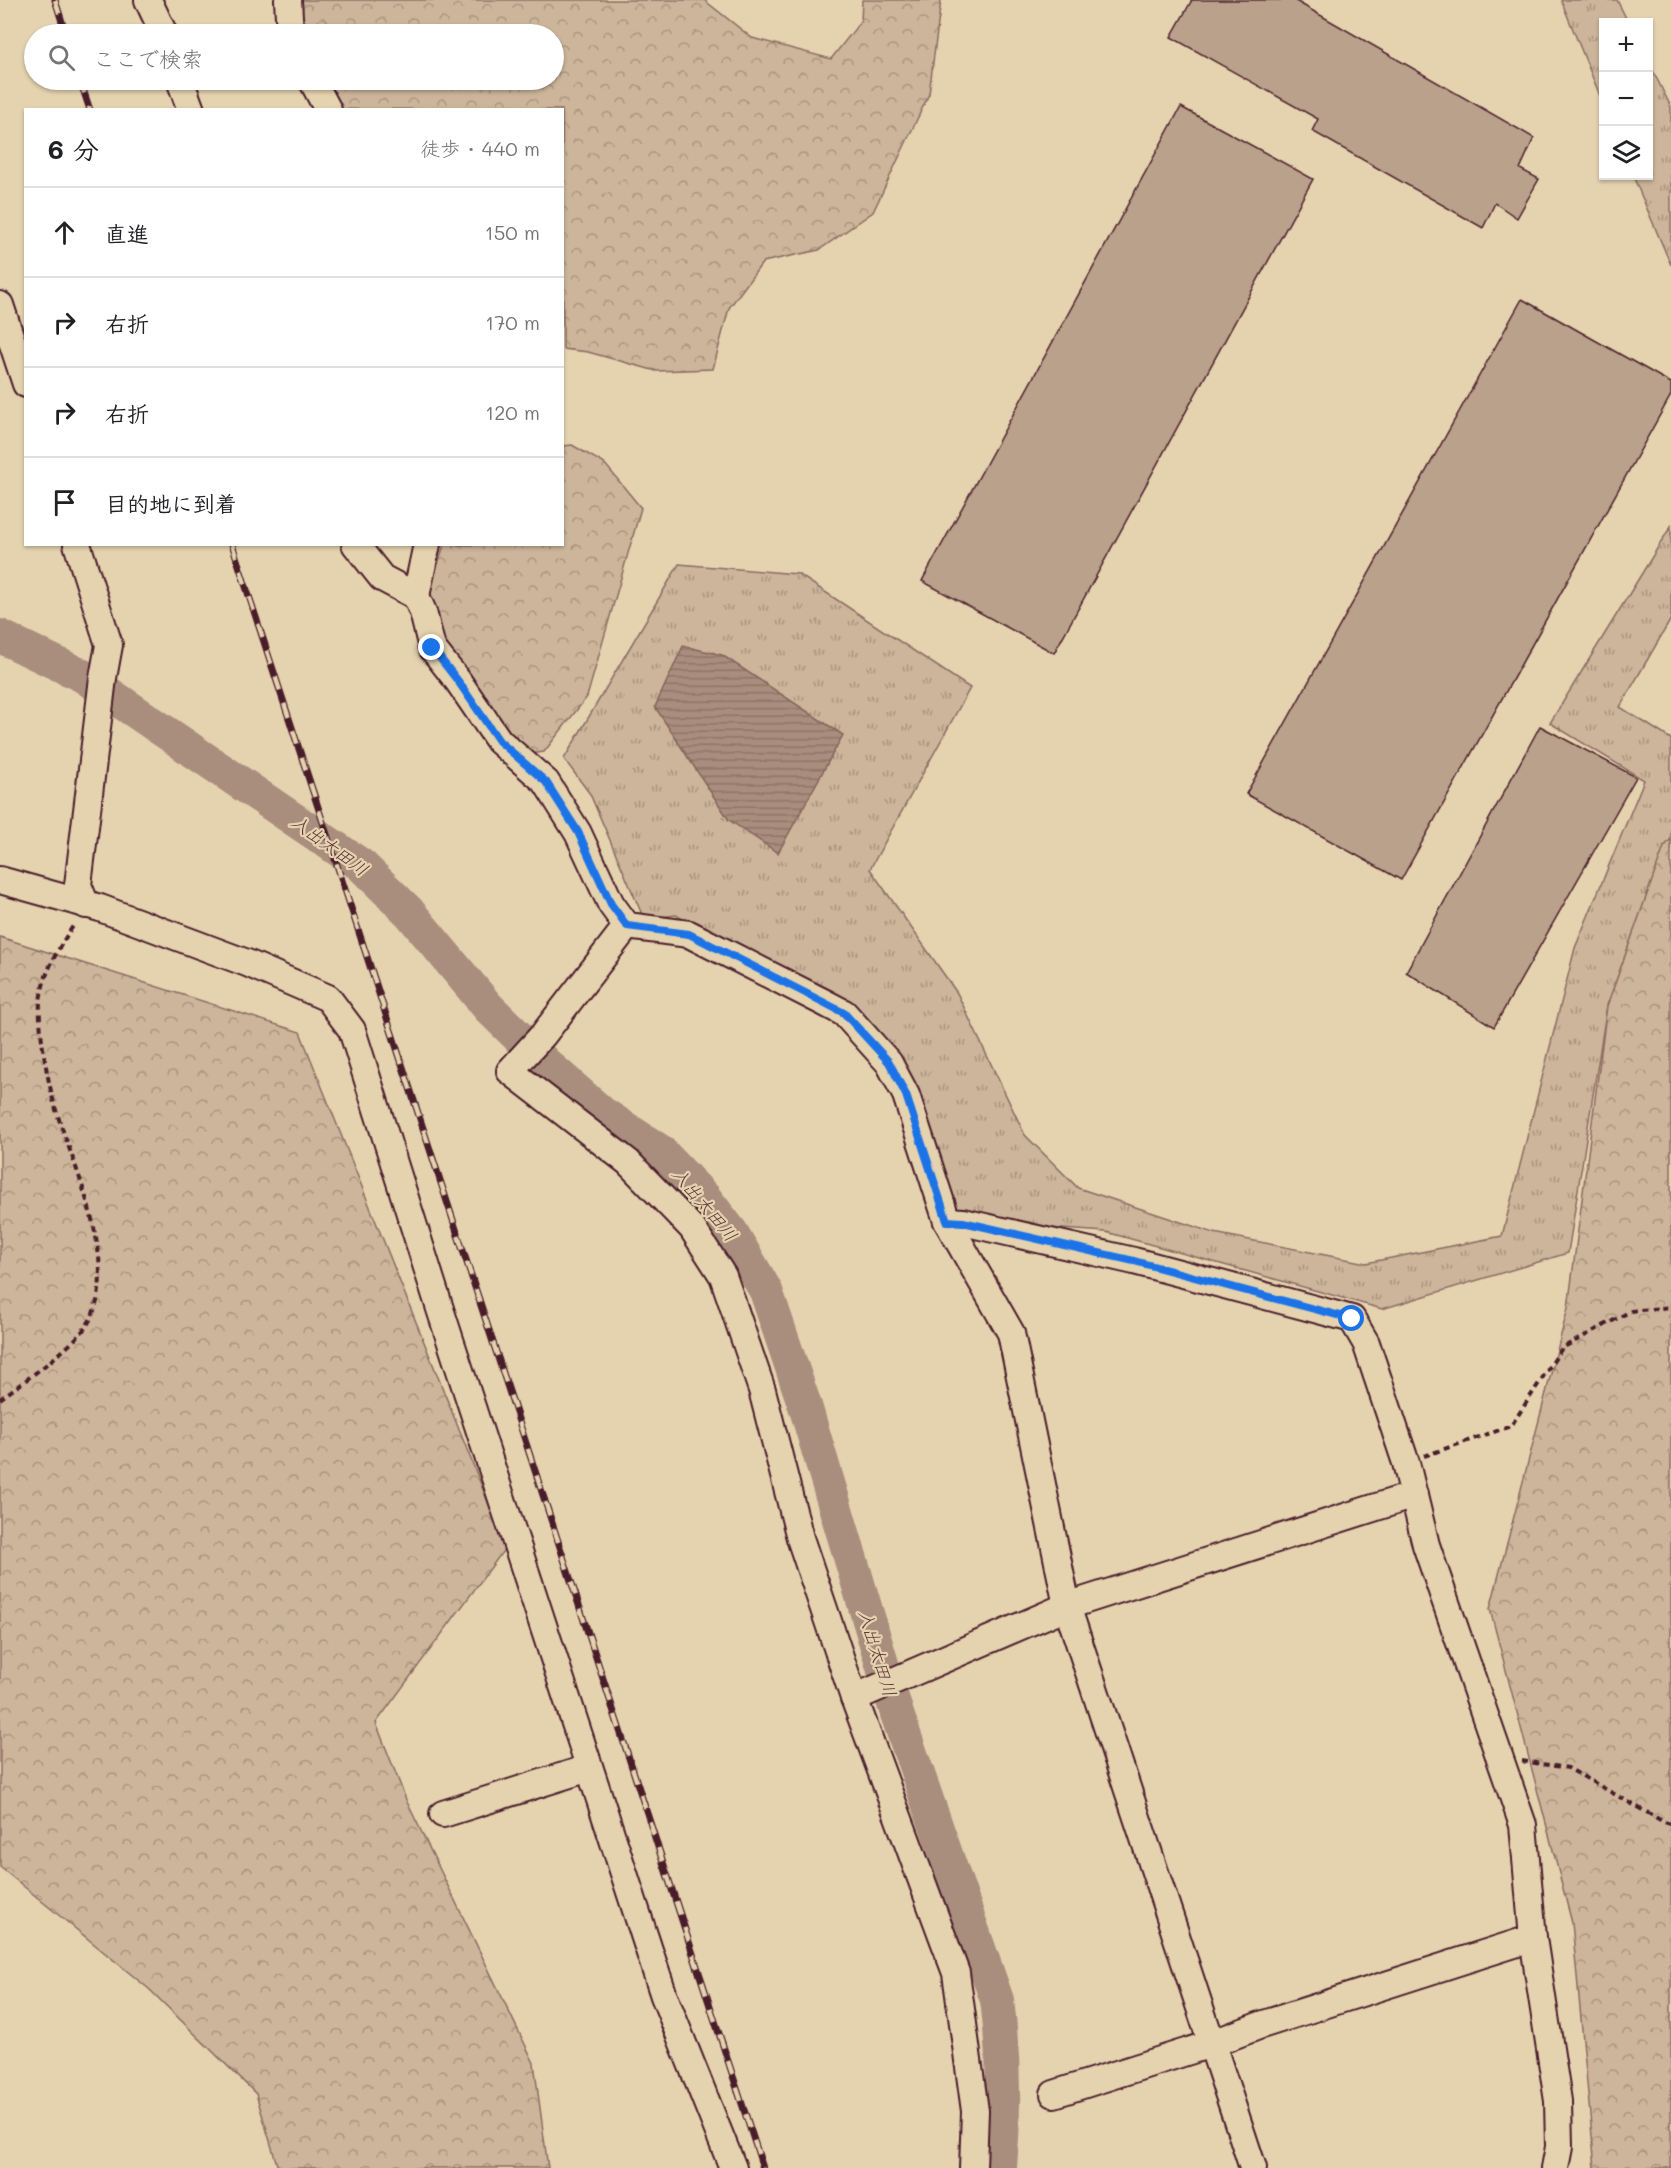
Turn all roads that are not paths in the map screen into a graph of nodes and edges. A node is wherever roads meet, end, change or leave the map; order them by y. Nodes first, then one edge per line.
1 (148, 0) edge
2 (288, 0) edge
3 (159, 24) edge
4 (289, 24) edge
5 (184, 90) edge
6 (317, 90) edge
7 (190, 108) edge
8 (327, 108) edge
9 (0, 305) edge
10 (24, 378) edge
11 (78, 546) edge
12 (357, 546) edge
13 (427, 546) edge
14 (416, 596) junction
15 (0, 880) edge
16 (86, 905) junction
17 (627, 926) junction
18 (947, 1221) junction
19 (1414, 1495) junction
20 (1067, 1606) junction
21 (854, 1698) junction
22 (589, 1768) junction
23 (443, 1814) dead end
24 (1533, 1938) junction
25 (1211, 2044) junction
26 (1054, 2094) dead end
27 (733, 2168) edge
28 (973, 2168) edge
29 (1253, 2168) edge
30 (1555, 2168) edge

1 - 3 street
2 - 4 street
5 - 7 street
6 - 8 street
9 - 10 street
11 - 16 street
12 - 14 street
13 - 14 street
14 - 17 street
15 - 16 street
16 - 22 street
17 - 18 street
17 - 21 street
18 - 19 street
18 - 20 street
19 - 20 street
19 - 24 street
20 - 21 street
20 - 25 street
21 - 28 street
22 - 23 street
22 - 27 street
24 - 25 street
24 - 30 street
25 - 26 street
25 - 29 street

